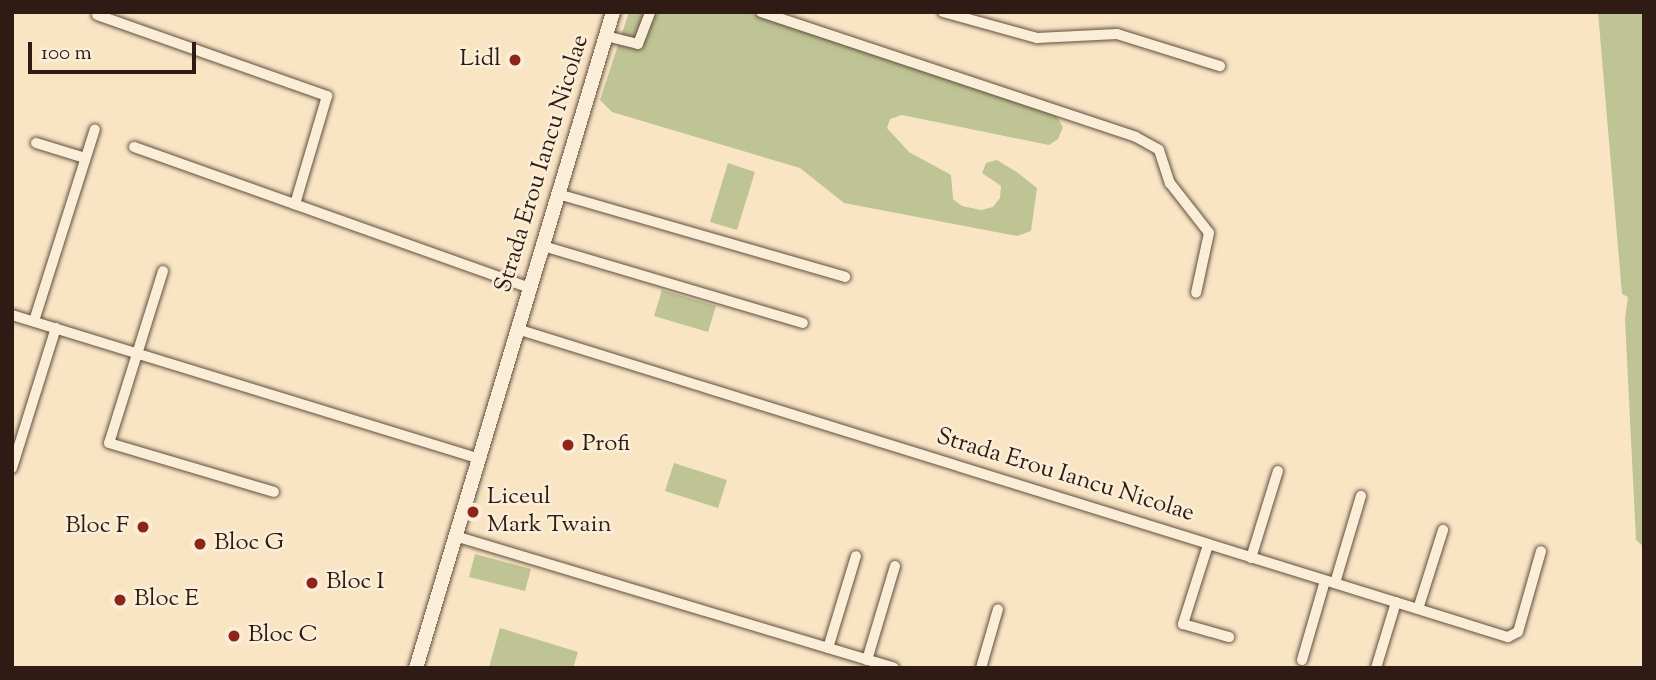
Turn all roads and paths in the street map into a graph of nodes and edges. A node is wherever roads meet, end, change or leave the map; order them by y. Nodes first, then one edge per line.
1 (613, 12) edge
2 (650, 12) edge
3 (761, 12) edge
4 (943, 12) edge
5 (97, 15) dead end
6 (606, 36) junction
7 (1220, 65) dead end
8 (95, 129) dead end
9 (36, 143) dead end
10 (134, 146) dead end
11 (85, 158) junction
12 (558, 194) junction
13 (295, 205) junction
14 (543, 246) junction
15 (163, 271) dead end
16 (845, 276) dead end
17 (529, 288) junction
18 (1196, 293) dead end
19 (12, 314) edge
20 (34, 321) junction
21 (803, 323) dead end
22 (56, 328) junction
23 (517, 328) junction
24 (136, 353) junction
25 (479, 459) junction
26 (12, 468) edge
27 (1278, 471) dead end
28 (274, 492) dead end
29 (1361, 496) dead end
30 (1443, 530) dead end
31 (455, 536) junction
32 (1208, 545) junction
33 (1541, 551) dead end
34 (856, 556) dead end
35 (1251, 558) junction
36 (895, 566) dead end
37 (1330, 582) junction
38 (1396, 602) junction
39 (998, 609) dead end
40 (1418, 609) junction
41 (1229, 637) dead end
42 (828, 648) junction
43 (867, 660) junction
44 (1302, 660) dead end
45 (416, 668) edge
46 (894, 668) edge
47 (981, 668) edge
48 (1376, 668) edge

1 - 6 street, Strada Erou Iancu Nicolae
2 - 6 street
3 - 18 street
4 - 7 street
5 - 13 street
6 - 12 street, Strada Erou Iancu Nicolae
8 - 11 street
9 - 11 street
10 - 13 street
11 - 20 street
12 - 14 street, Strada Erou Iancu Nicolae
12 - 16 street
13 - 17 street
14 - 17 street, Strada Erou Iancu Nicolae
14 - 21 street
15 - 24 street
17 - 23 street, Strada Erou Iancu Nicolae
19 - 20 street
20 - 22 street
22 - 24 street
22 - 26 street
23 - 25 street, Strada Erou Iancu Nicolae
23 - 32 street, Strada Erou Iancu Nicolae
24 - 25 street
24 - 28 street
25 - 31 street, Strada Erou Iancu Nicolae
27 - 35 street
29 - 37 street
30 - 40 street
31 - 42 street
31 - 45 street, Strada Erou Iancu Nicolae
32 - 35 street, Strada Erou Iancu Nicolae
32 - 41 street
33 - 40 street, Strada Erou Iancu Nicolae
34 - 42 street
35 - 37 street, Strada Erou Iancu Nicolae
36 - 43 street
37 - 38 street, Strada Erou Iancu Nicolae
37 - 44 street
38 - 40 street, Strada Erou Iancu Nicolae
38 - 48 street
39 - 47 street
42 - 43 street
43 - 46 street

